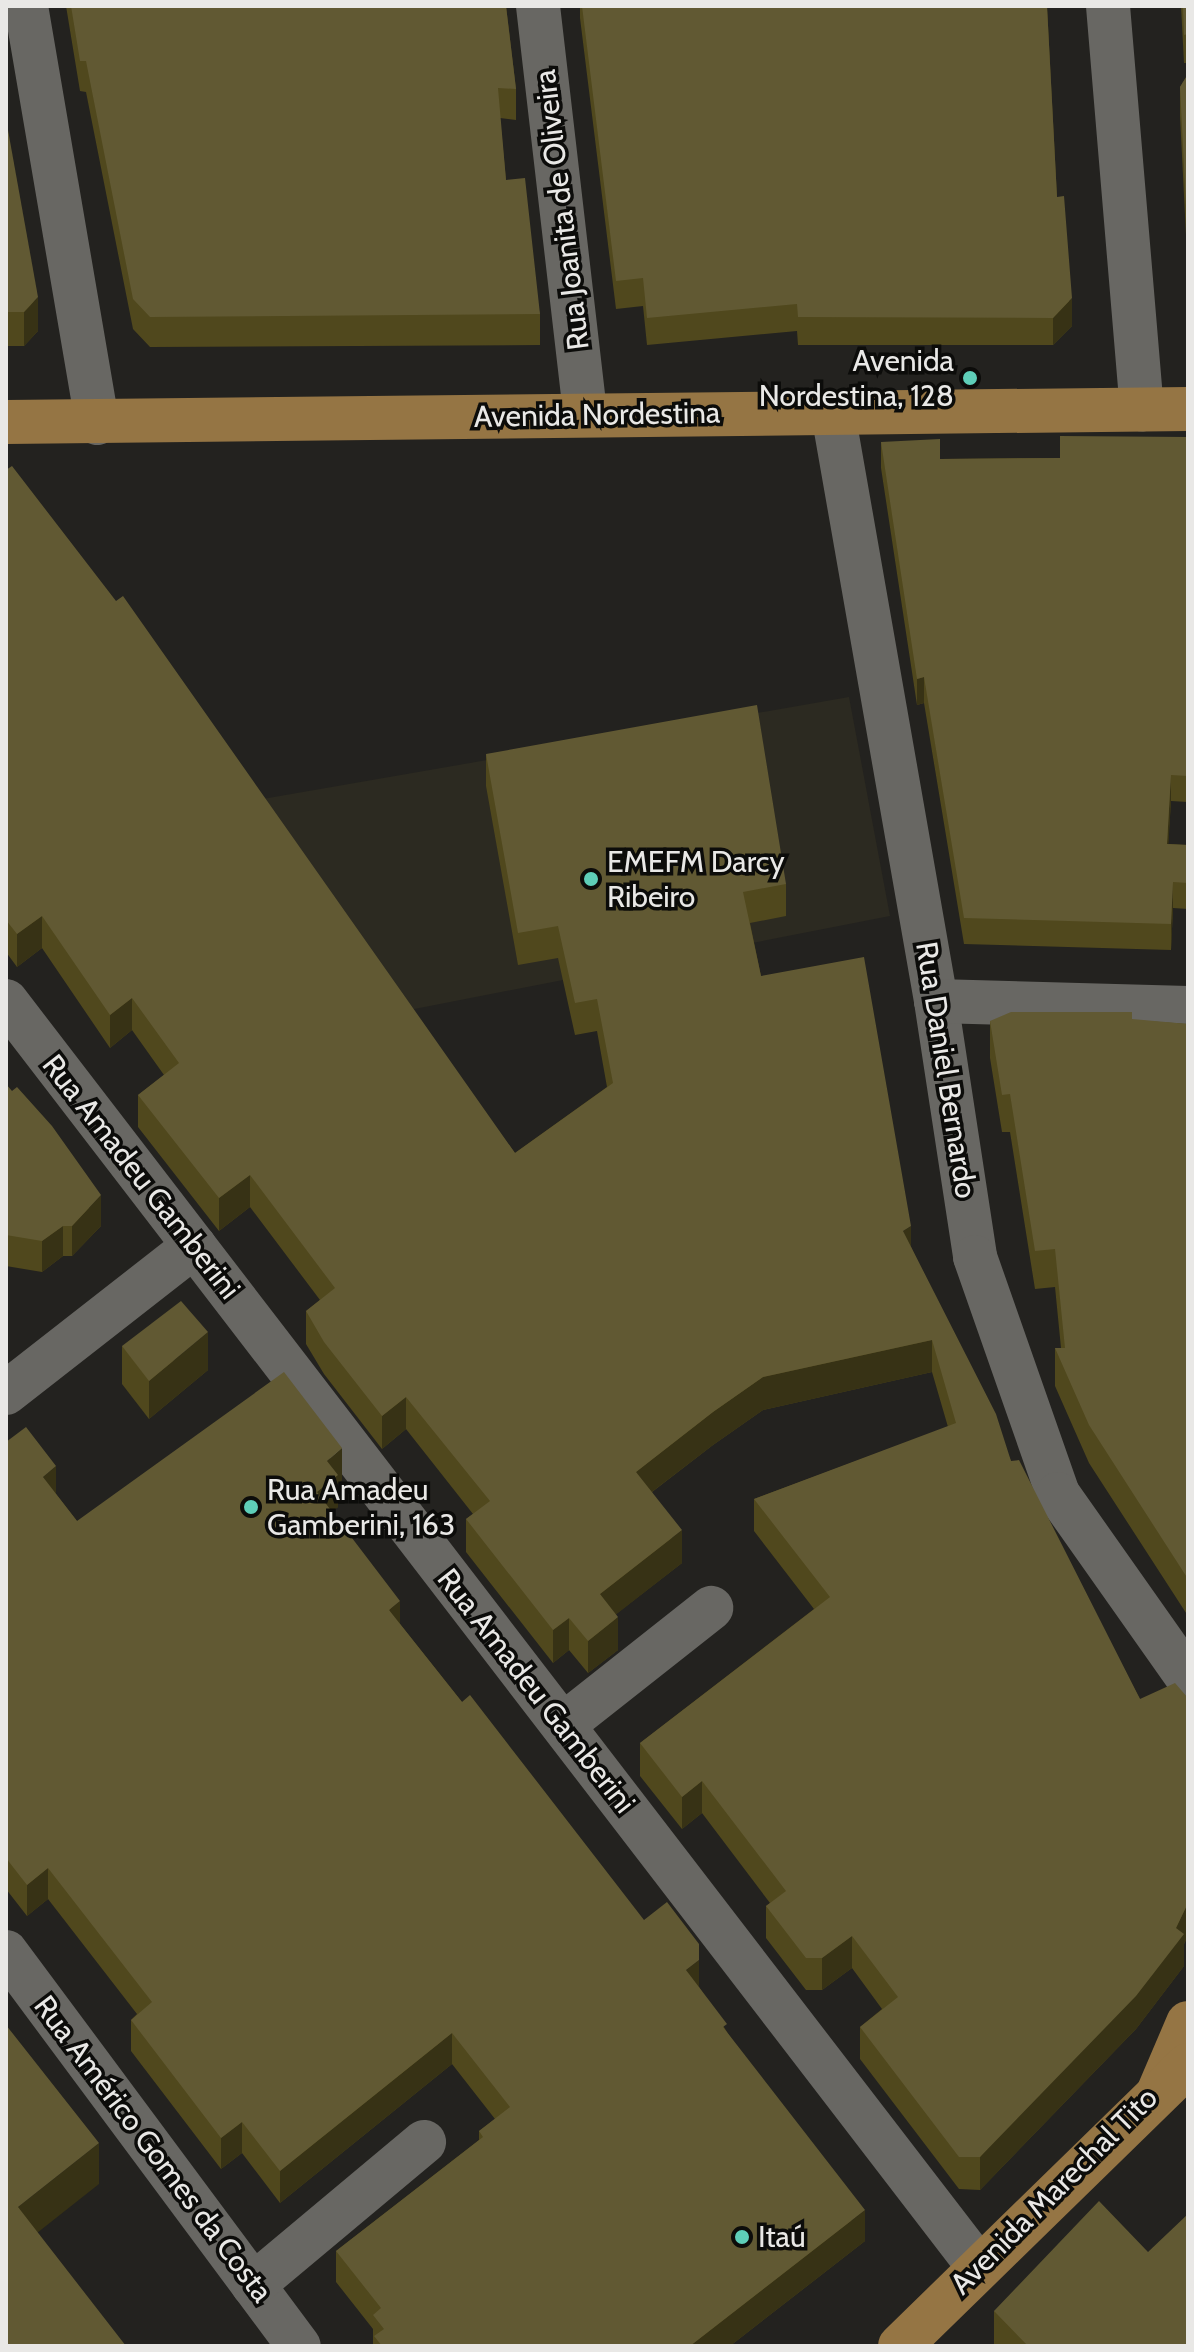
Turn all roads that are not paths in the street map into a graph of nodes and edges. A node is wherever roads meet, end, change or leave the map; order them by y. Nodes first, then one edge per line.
1 (26, 6) edge
2 (538, 6) edge
3 (1108, 6) edge
4 (1188, 409) edge
5 (1142, 410) junction
6 (833, 413) junction
7 (585, 414) junction
8 (6, 422) edge
9 (97, 423) junction
10 (6, 1001) edge
11 (936, 1001) junction
12 (1188, 1008) edge
13 (194, 1246) junction
14 (6, 1393) edge
15 (711, 1608) dead end
16 (1188, 1678) edge
17 (563, 1725) junction
18 (6, 1952) edge
19 (1188, 2023) edge
20 (1188, 2065) edge
21 (1157, 2095) junction
22 (424, 2142) dead end
23 (978, 2266) junction
24 (253, 2285) junction
25 (299, 2346) edge
26 (900, 2346) edge

1 - 9 street
2 - 7 street, Rua Joanita de Oliveira
3 - 5 street
4 - 5 main road, Avenida Nordestina
5 - 6 main road, Avenida Nordestina
6 - 7 main road, Avenida Nordestina
6 - 11 street, Rua Daniel Bernardo
7 - 9 main road, Avenida Nordestina
8 - 9 main road, Avenida Nordestina
10 - 13 street, Rua Amadeu Gamberini
11 - 12 street
11 - 16 street, Rua Daniel Bernardo
13 - 14 street
13 - 17 street, Rua Amadeu Gamberini
15 - 17 street
17 - 23 street, Rua Amadeu Gamberini
18 - 24 street, Rua Américo Gomes da Costa
19 - 21 main road, Avenida Marechal Tito
20 - 21 main road
21 - 23 main road, Avenida Marechal Tito
22 - 24 street
23 - 26 main road, Avenida Marechal Tito
24 - 25 street, Rua Américo Gomes da Costa

